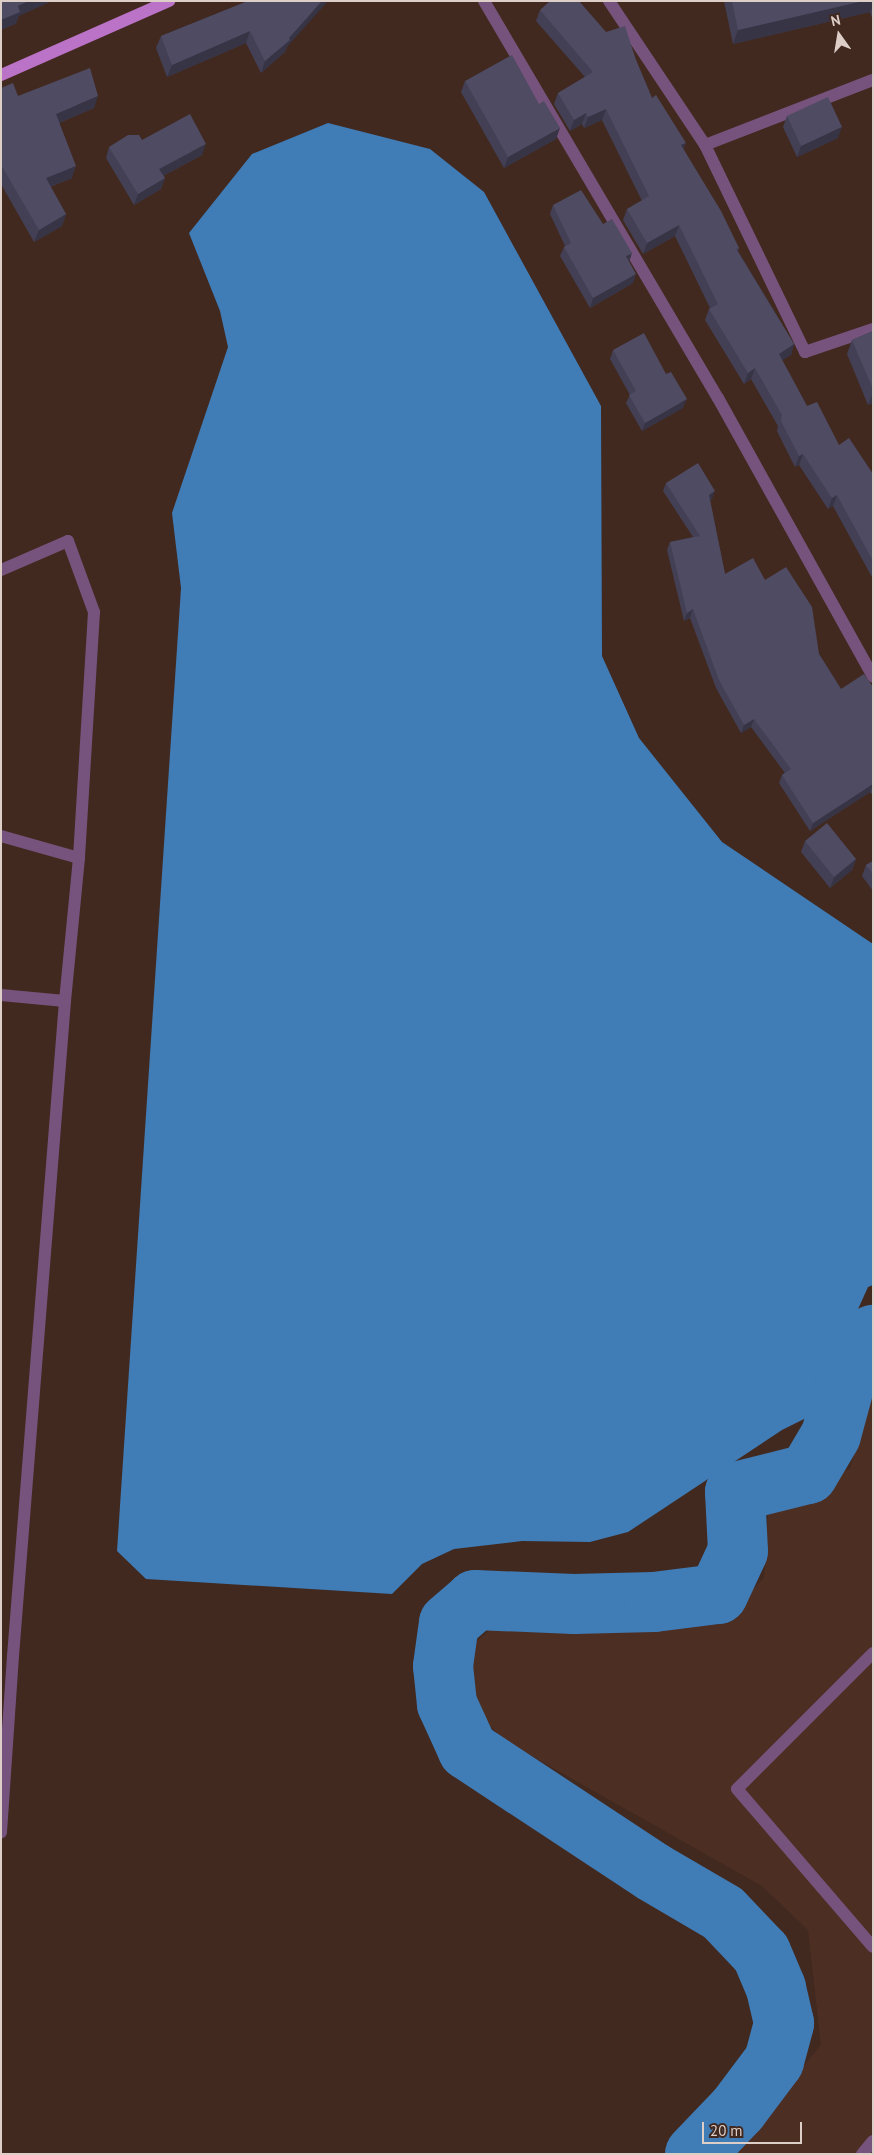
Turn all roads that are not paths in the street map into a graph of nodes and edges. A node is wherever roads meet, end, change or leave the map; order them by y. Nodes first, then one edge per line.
1 (169, 1) edge
2 (484, 1) edge
3 (609, 1) edge
4 (1, 75) edge
5 (873, 80) edge
6 (706, 145) junction
7 (873, 329) edge
8 (1, 570) edge
9 (873, 677) edge
10 (1, 836) edge
11 (79, 858) junction
12 (1, 995) edge
13 (65, 1001) junction
14 (873, 1653) edge
15 (7, 1655) edge
16 (1, 1833) edge
17 (873, 1947) edge
18 (873, 2141) edge
19 (862, 2154) edge

1 - 4 main road
2 - 9 street
3 - 6 street
5 - 6 street
6 - 7 street
8 - 11 street
10 - 11 street
11 - 13 street
12 - 13 street
13 - 15 street
14 - 17 street
15 - 16 street
18 - 19 street

